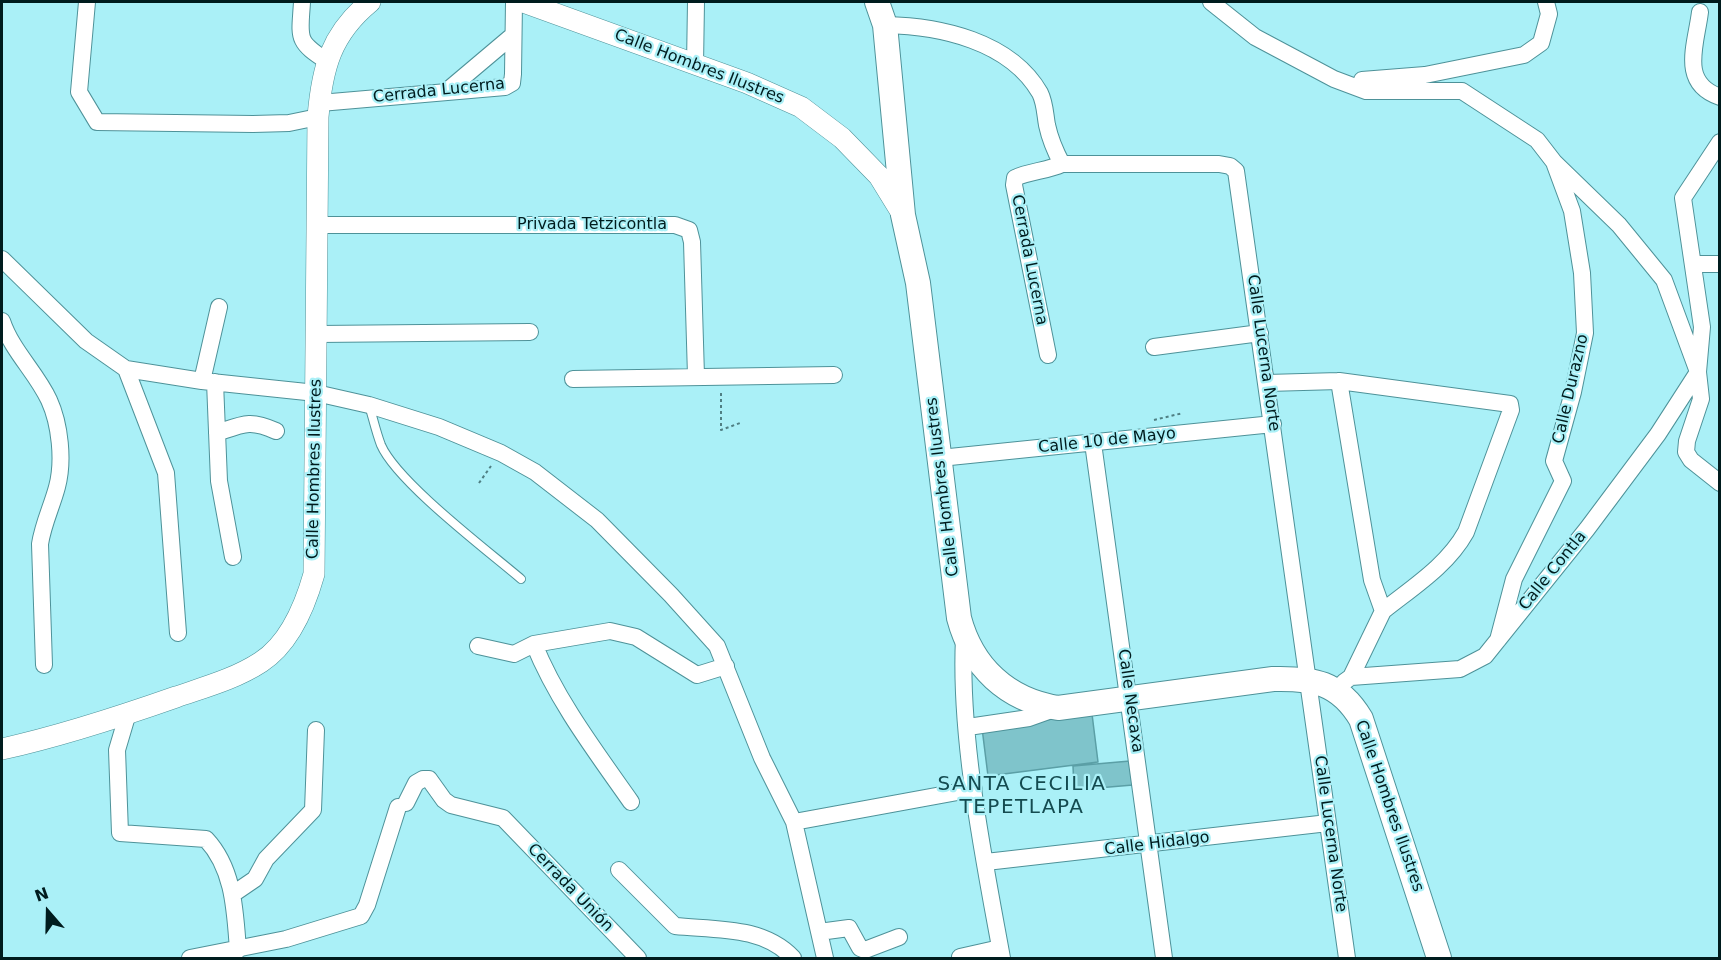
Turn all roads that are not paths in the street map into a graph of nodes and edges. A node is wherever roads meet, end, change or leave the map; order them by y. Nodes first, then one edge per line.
1 (87, 2) edge
2 (302, 2) edge
3 (370, 2) edge
4 (514, 2) edge
5 (523, 2) edge
6 (696, 2) edge
7 (877, 2) edge
8 (1211, 2) edge
9 (1546, 2) edge
10 (1700, 12) dead end
11 (885, 25) junction
12 (512, 36) junction
13 (327, 60) junction
14 (695, 65) junction
15 (1334, 80) junction
16 (448, 90) junction
17 (1719, 97) edge
18 (319, 110) junction
19 (1719, 142) edge
20 (1554, 162) junction
21 (1062, 164) junction
22 (903, 215) junction
23 (318, 225) junction
24 (2, 259) edge
25 (1694, 264) junction
26 (1719, 264) edge
27 (219, 307) dead end
28 (2, 321) edge
29 (530, 332) dead end
30 (1260, 333) junction
31 (318, 334) junction
32 (1155, 347) dead end
33 (1048, 355) dead end
34 (126, 369) junction
35 (1698, 372) junction
36 (834, 375) dead end
37 (696, 376) junction
38 (573, 379) dead end
39 (1339, 381) junction
40 (209, 382) junction
41 (1267, 383) junction
42 (316, 393) junction
43 (369, 405) junction
44 (1273, 424) junction
45 (276, 431) dead end
46 (218, 433) junction
47 (1093, 443) junction
48 (940, 458) junction
49 (1719, 483) edge
50 (233, 557) dead end
51 (520, 579) dead end
52 (1383, 611) junction
53 (178, 633) dead end
54 (964, 638) junction
55 (1498, 640) junction
56 (534, 644) junction
57 (478, 646) dead end
58 (44, 665) dead end
59 (726, 666) junction
60 (1309, 679) junction
61 (1343, 683) junction
62 (1130, 697) junction
63 (1058, 708) junction
64 (128, 713) junction
65 (968, 727) junction
66 (316, 730) dead end
67 (2, 749) edge
68 (974, 789) junction
69 (631, 802) dead end
70 (794, 822) junction
71 (1328, 823) junction
72 (1149, 845) junction
73 (986, 862) junction
74 (619, 870) dead end
75 (233, 894) junction
76 (819, 932) junction
77 (899, 937) dead end
78 (238, 950) junction
79 (1001, 953) edge
80 (960, 957) edge
81 (190, 958) edge
82 (638, 958) edge
83 (793, 958) edge
84 (825, 958) edge
85 (1164, 958) edge
86 (1347, 958) edge
87 (1439, 958) edge

1 - 18 street, Cerrada Lucerna
2 - 13 street
3 - 13 street, Calle Hombres Ilustres
4 - 12 street, Cerrada Lucerna
5 - 14 street, Calle Hombres Ilustres
6 - 14 street
7 - 11 main road, Calle Hombres Ilustres
8 - 15 street, Calle Durazno
9 - 15 street
10 - 17 street
11 - 21 street
11 - 22 main road, Calle Hombres Ilustres
12 - 16 street
12 - 16 street, Cerrada Lucerna
13 - 18 street, Calle Hombres Ilustres
14 - 22 street, Calle Hombres Ilustres
15 - 20 street, Calle Durazno
16 - 18 street, Cerrada Lucerna
18 - 23 street, Calle Hombres Ilustres
19 - 25 street
20 - 35 street, Calle Durazno
20 - 55 street, Calle Durazno
21 - 30 street, Calle Lucerna Norte
21 - 33 street, Cerrada Lucerna
22 - 48 main road, Calle Hombres Ilustres
23 - 31 street, Calle Hombres Ilustres
23 - 37 street, Privada Tetzicontla
24 - 34 street
25 - 26 street
25 - 35 street
27 - 40 street
28 - 58 street
29 - 31 street
30 - 32 street
30 - 41 street, Calle Lucerna Norte
31 - 42 street, Calle Hombres Ilustres
34 - 40 street
34 - 53 street
35 - 49 street
35 - 55 street, Calle Contla
36 - 37 street
37 - 38 street
39 - 41 street
39 - 52 street
39 - 52 street
40 - 42 street
40 - 46 street
41 - 44 street, Calle Lucerna Norte
42 - 43 street
42 - 64 street, Calle Hombres Ilustres
43 - 51 lane
43 - 59 street
44 - 47 street, Calle 10 de Mayo
44 - 60 street, Calle Lucerna Norte
45 - 46 street
46 - 50 street
47 - 48 street, Calle 10 de Mayo
47 - 62 street, Calle Necaxa
48 - 54 main road, Calle Hombres Ilustres
52 - 61 street
54 - 63 main road, Calle Hombres Ilustres
54 - 65 street
55 - 61 street, Calle Contla
56 - 57 street
56 - 59 street
56 - 69 street
59 - 70 street
60 - 61 main road, Calle Hombres Ilustres
60 - 62 main road, Calle Hombres Ilustres
60 - 71 street, Calle Lucerna Norte
61 - 87 main road, Calle Hombres Ilustres
62 - 63 main road, Calle Hombres Ilustres
62 - 72 street, Calle Necaxa
63 - 65 street, Calle Hombres Ilustres
64 - 67 street, Calle Hombres Ilustres
64 - 75 street
65 - 68 street
66 - 75 street
68 - 70 street
68 - 73 street
70 - 76 street
71 - 72 street, Calle Hidalgo
71 - 86 street, Calle Lucerna Norte
72 - 73 street, Calle Hidalgo
72 - 85 street, Calle Necaxa
73 - 79 street
74 - 83 street
75 - 78 street
76 - 77 street
76 - 84 street
78 - 81 street
78 - 82 street, Cerrada Unión
79 - 80 street

